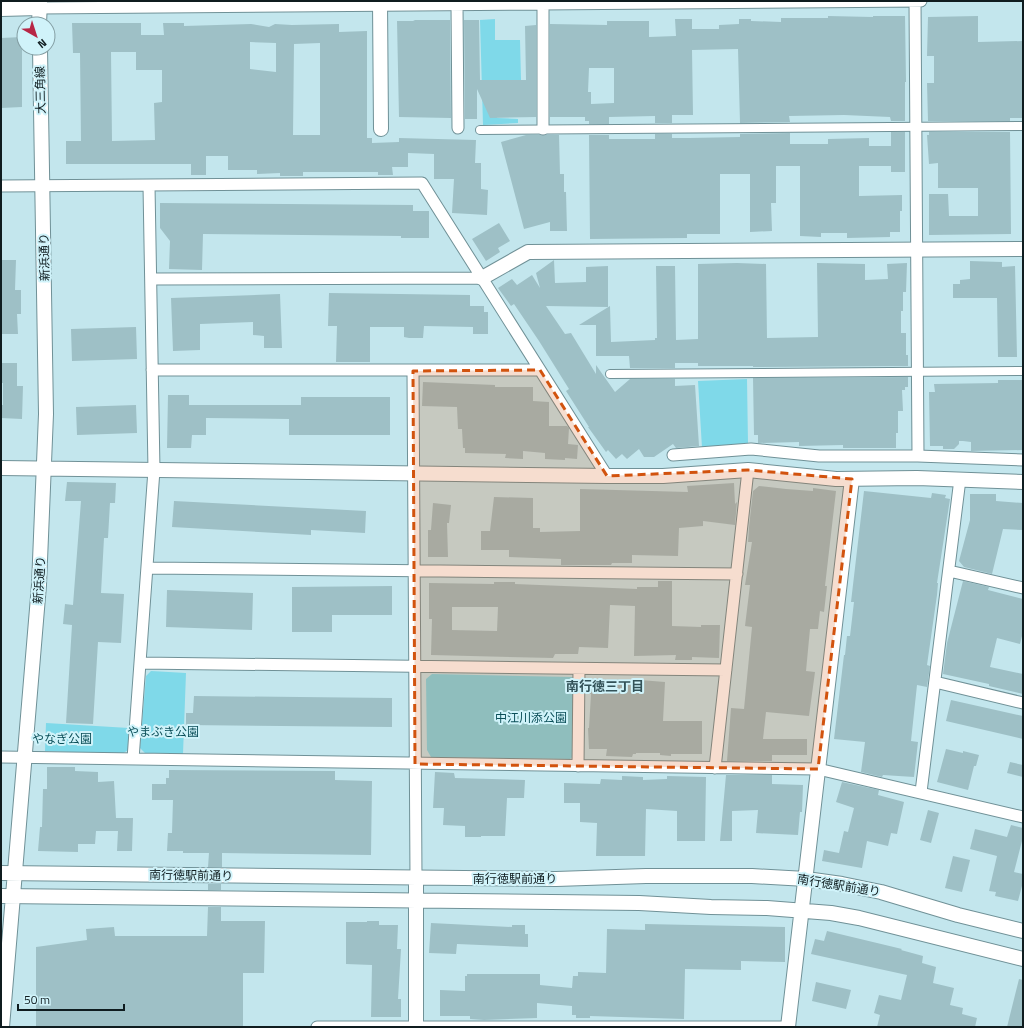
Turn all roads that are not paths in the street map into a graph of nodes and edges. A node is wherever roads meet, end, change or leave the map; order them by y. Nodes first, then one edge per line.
1 (915, 1) edge
2 (921, 1) edge
3 (380, 3) edge
4 (260, 4) edge
5 (543, 4) junction
6 (40, 5) edge
7 (457, 5) junction
8 (1, 9) edge
9 (40, 16) edge
10 (40, 56) edge
11 (1023, 126) edge
12 (916, 127) junction
13 (458, 128) dead end
14 (381, 129) dead end
15 (543, 129) junction
16 (480, 130) dead end
17 (41, 132) joint
18 (1, 186) edge
19 (43, 186) junction
20 (149, 186) junction
21 (1023, 249) edge
22 (917, 250) junction
23 (482, 278) junction
24 (150, 279) junction
25 (152, 370) junction
26 (413, 370) junction
27 (540, 370) junction
28 (1023, 371) edge
29 (918, 372) junction
30 (610, 374) dead end
31 (673, 455) dead end
32 (918, 456) junction
33 (1023, 460) edge
34 (1, 468) edge
35 (45, 469) junction
36 (154, 470) junction
37 (748, 470) junction
38 (414, 473) junction
39 (607, 476) junction
40 (852, 479) junction
41 (960, 479) junction
42 (1023, 482) edge
43 (147, 568) junction
44 (415, 570) junction
45 (949, 571) junction
46 (737, 574) junction
47 (1023, 588) edge
48 (140, 663) junction
49 (415, 667) junction
50 (579, 669) junction
51 (726, 670) junction
52 (935, 682) junction
53 (1023, 703) edge
54 (1, 757) edge
55 (25, 758) junction
56 (133, 759) junction
57 (415, 764) junction
58 (578, 766) junction
59 (715, 768) junction
60 (818, 769) junction
61 (921, 792) junction
62 (1023, 817) edge
63 (8, 873) edge
64 (416, 878) junction
65 (806, 879) junction
66 (7, 896) edge
67 (416, 901) junction
68 (802, 910) junction
69 (1023, 931) edge
70 (1023, 959) edge
71 (2, 1011) edge
72 (2, 1027) edge
73 (317, 1027) edge
74 (416, 1027) edge
75 (559, 1027) edge
76 (680, 1027) edge
77 (784, 1027) edge
78 (788, 1027) edge

1 - 2 street
1 - 5 street
1 - 12 street
3 - 4 street
3 - 7 street
3 - 14 street
4 - 6 street
5 - 7 street
5 - 15 street
6 - 8 street
6 - 9 street
7 - 13 street
10 - 17 street, 大三角線
11 - 12 street
12 - 15 street
12 - 22 street
15 - 16 street
17 - 19 street, 新浜通り
18 - 19 street
19 - 20 street
19 - 35 street, 新浜通り
20 - 23 street
20 - 24 street
21 - 22 street
22 - 23 street
22 - 29 street
23 - 24 street
23 - 27 street
24 - 25 street
25 - 26 street
25 - 36 street
26 - 27 street
26 - 38 street
27 - 39 street
28 - 29 street
29 - 30 street
29 - 32 street
31 - 32 street
32 - 33 street
34 - 35 street
35 - 36 street
35 - 55 street, 新浜通り
36 - 38 street
36 - 43 street
37 - 39 street
37 - 40 street
37 - 46 street
38 - 39 street
38 - 44 street
40 - 41 street
40 - 60 street
41 - 42 street
41 - 45 street
43 - 44 street
43 - 48 street
44 - 46 street
44 - 49 street
45 - 47 street
45 - 52 street
46 - 51 street
48 - 49 street
48 - 56 street
49 - 50 street
49 - 57 street
50 - 51 street
50 - 58 street
51 - 59 street
52 - 53 street
52 - 61 street
54 - 55 street
55 - 56 street
55 - 63 street, 新浜通り
56 - 57 street
57 - 58 street
57 - 64 street
58 - 59 street
59 - 60 street
60 - 61 street
60 - 65 street
61 - 62 street
63 - 64 street, 南行徳駅前通り
63 - 66 street, 新浜通り
64 - 65 street, 南行徳駅前通り
64 - 67 street
65 - 68 street
65 - 69 street, 南行徳駅前通り
66 - 67 street, 南行徳駅前通り
66 - 71 street, 新浜通り
67 - 68 street, 南行徳駅前通り
67 - 74 street
68 - 70 street, 南行徳駅前通り
68 - 78 street
71 - 72 street, 新浜通り
73 - 74 street
74 - 75 street
75 - 76 street
76 - 77 street

